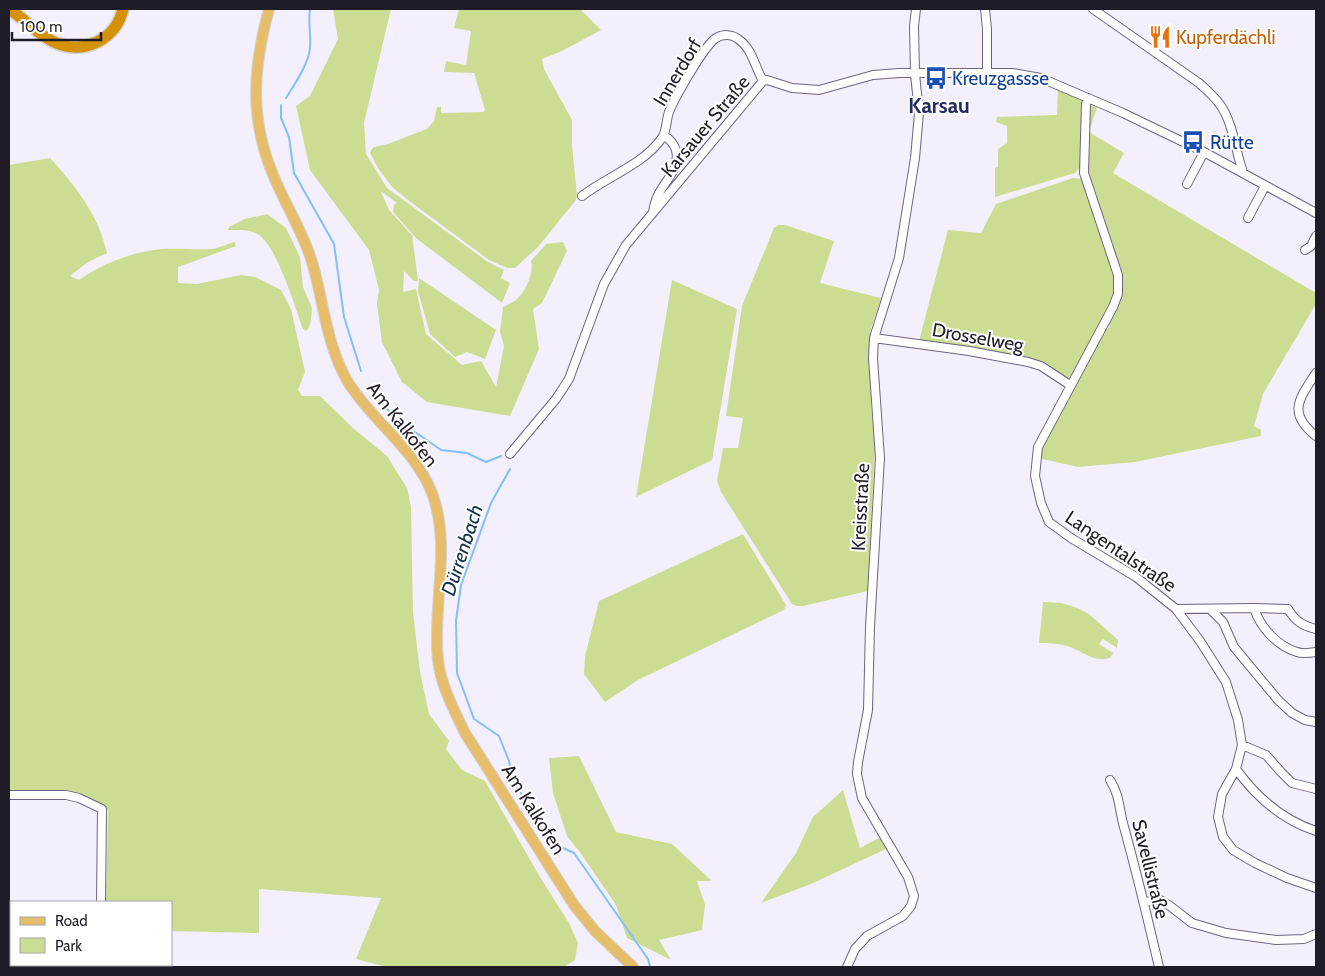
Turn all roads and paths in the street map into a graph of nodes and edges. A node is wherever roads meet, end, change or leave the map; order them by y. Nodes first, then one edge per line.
1 (9, 9) edge
2 (123, 9) edge
3 (269, 9) edge
4 (916, 9) edge
5 (985, 9) edge
6 (1093, 9) edge
7 (988, 73) junction
8 (915, 74) junction
9 (763, 81) junction
10 (1088, 98) junction
11 (664, 136) junction
12 (1204, 152) junction
13 (1237, 153) junction
14 (1221, 161) junction
15 (1241, 172) junction
16 (1187, 184) dead end
17 (1265, 186) junction
18 (582, 196) dead end
19 (1316, 213) edge
20 (652, 215) junction
21 (1248, 218) dead end
22 (1316, 236) edge
23 (1305, 250) dead end
24 (874, 338) junction
25 (1316, 373) edge
26 (1070, 385) junction
27 (1316, 436) edge
28 (510, 454) dead end
29 (1254, 608) junction
30 (1176, 609) junction
31 (1210, 609) junction
32 (1316, 629) edge
33 (1316, 652) edge
34 (1316, 722) edge
35 (1242, 745) junction
36 (1236, 769) junction
37 (1110, 780) dead end
38 (1316, 790) edge
39 (9, 795) edge
40 (1316, 831) edge
41 (1316, 888) edge
42 (101, 901) edge
43 (1144, 902) junction
44 (1316, 934) edge
45 (633, 967) edge
46 (847, 967) edge
47 (1159, 967) edge

1 - 2 highway
3 - 45 main road, Am Kalkofen
4 - 8 street, Kreisstraße
5 - 7 street
6 - 13 street
7 - 8 street, Karsauer Straße
7 - 10 street, Karsauer Straße
8 - 9 street, Karsauer Straße
8 - 24 street, Kreisstraße
9 - 11 street, Innerdorf
9 - 20 street, Karsauer Straße
10 - 12 street, Karsauer Straße
10 - 26 street, Langentalstraße
11 - 18 street, Innerdorf
11 - 20 street, Innerdorf
12 - 14 street, Karsauer Straße
12 - 16 street
13 - 14 street
13 - 15 street
14 - 15 street, Karsauer Straße
15 - 17 street, Karsauer Straße
17 - 19 street, Karsauer Straße
17 - 21 street
20 - 28 street, Karsauer Straße
22 - 23 street
24 - 26 street, Drosselweg
24 - 46 street, Kreisstraße
25 - 27 street
26 - 30 street, Langentalstraße
29 - 31 street
29 - 32 street
29 - 33 street
30 - 31 street
30 - 35 street, Langentalstraße
31 - 34 street
35 - 36 street, Langentalstraße
35 - 38 street
36 - 40 street
36 - 41 street, Langentalstraße
37 - 43 street, Savellistraße
39 - 42 street
43 - 44 street
43 - 47 street, Savellistraße

